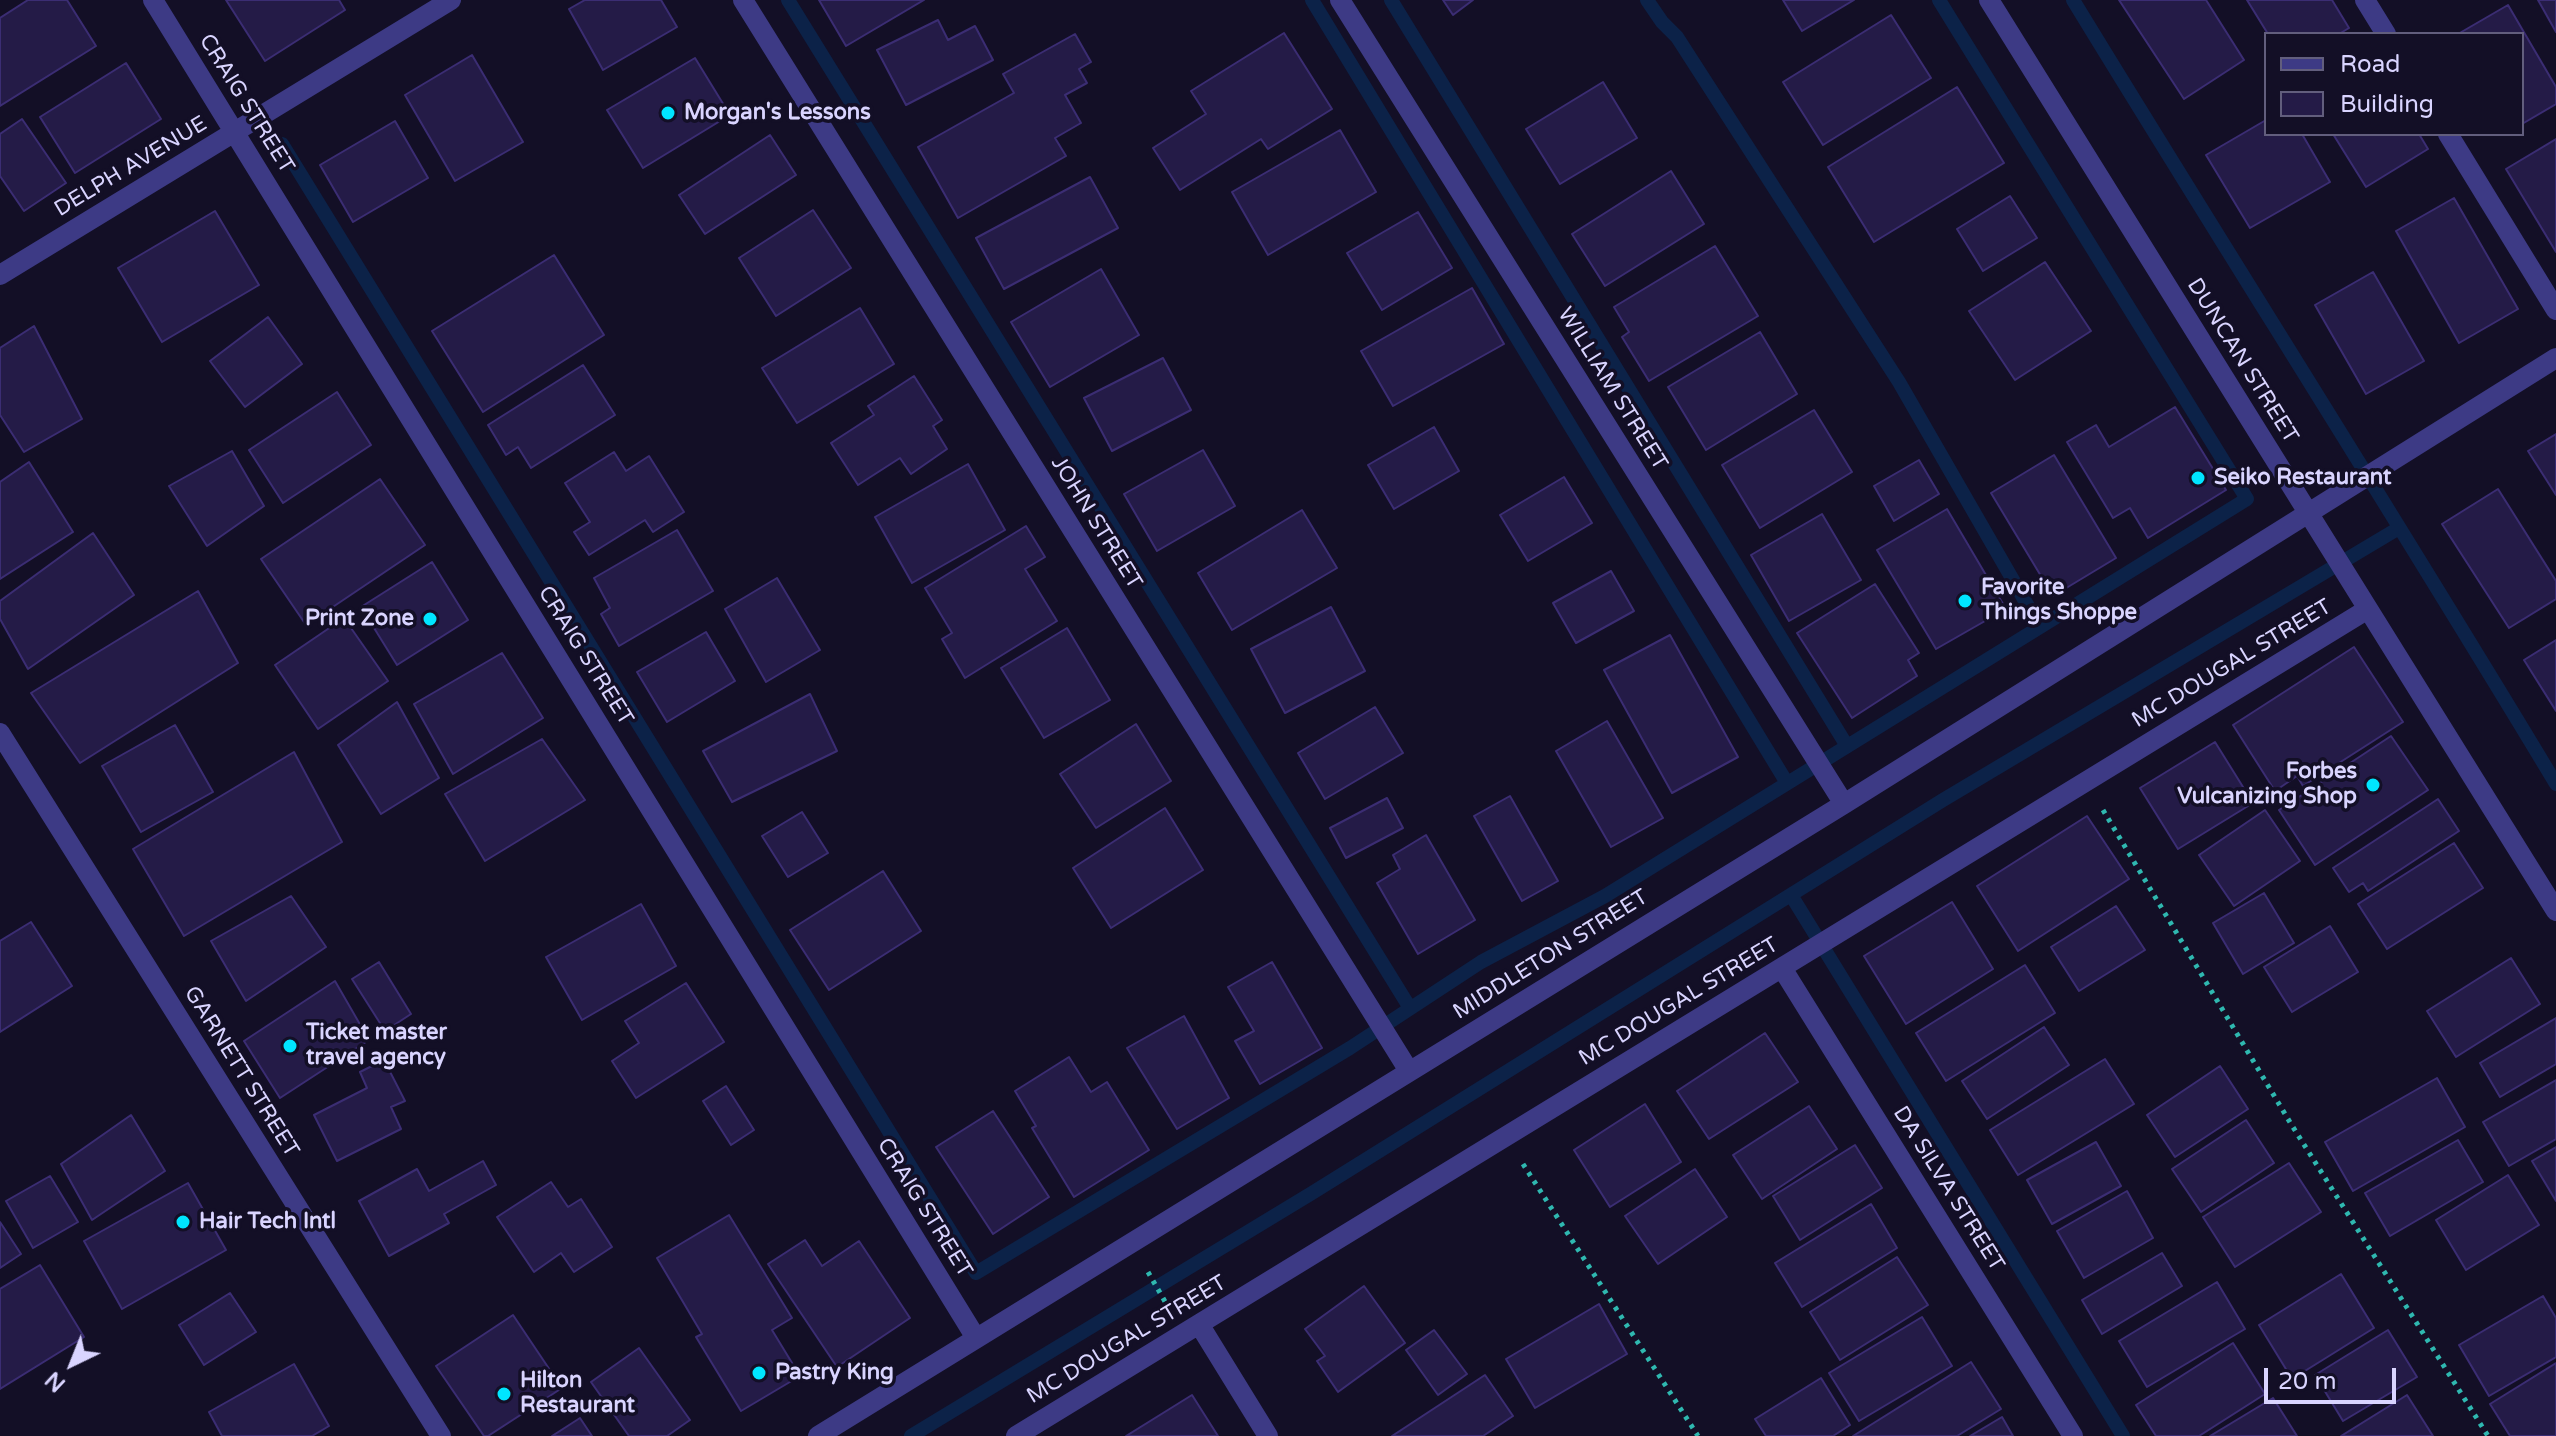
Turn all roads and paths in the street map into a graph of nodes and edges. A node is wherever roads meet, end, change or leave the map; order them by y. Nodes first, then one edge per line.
1 (153, 0) edge
2 (451, 0) edge
3 (743, 0) edge
4 (1340, 0) edge
5 (1989, 0) edge
6 (2365, 0) edge
7 (2385, 32) edge
8 (235, 131) junction
9 (2449, 136) edge
10 (0, 275) edge
11 (2556, 310) edge
12 (2556, 358) edge
13 (2309, 514) junction
14 (2368, 609) junction
15 (0, 733) edge
16 (2086, 782) junction
17 (1844, 804) junction
18 (2556, 911) edge
19 (1790, 963) junction
20 (1409, 1071) junction
21 (1505, 1137) junction
22 (1131, 1243) junction
23 (1192, 1329) junction
24 (976, 1338) junction
25 (441, 1436) edge
26 (818, 1436) edge
27 (1016, 1436) edge
28 (1268, 1436) edge
29 (1698, 1436) edge
30 (2073, 1436) edge
31 (2488, 1436) edge

1 - 8 street, CRAIG STREET
2 - 8 street, DELPH AVENUE
3 - 20 street, JOHN STREET
4 - 17 street, WILLIAM STREET
5 - 13 street, DUNCAN STREET
6 - 7 street
8 - 10 street, DELPH AVENUE
8 - 24 street, CRAIG STREET
9 - 11 street
12 - 13 street, MIDDLETON STREET
13 - 14 street, DUNCAN STREET
13 - 17 street, MIDDLETON STREET
14 - 16 street, MC DOUGAL STREET
14 - 18 street, DUNCAN STREET
15 - 25 street, GARNETT STREET
16 - 19 street, MC DOUGAL STREET
16 - 31 path
17 - 20 street, MIDDLETON STREET
19 - 21 street, MC DOUGAL STREET
19 - 30 street, DA SILVA STREET
20 - 22 street, MIDDLETON STREET
21 - 23 street, MC DOUGAL STREET
21 - 29 path
22 - 23 path
22 - 24 street, MIDDLETON STREET
23 - 27 street, MC DOUGAL STREET
23 - 28 street
24 - 26 street, MIDDLETON STREET

